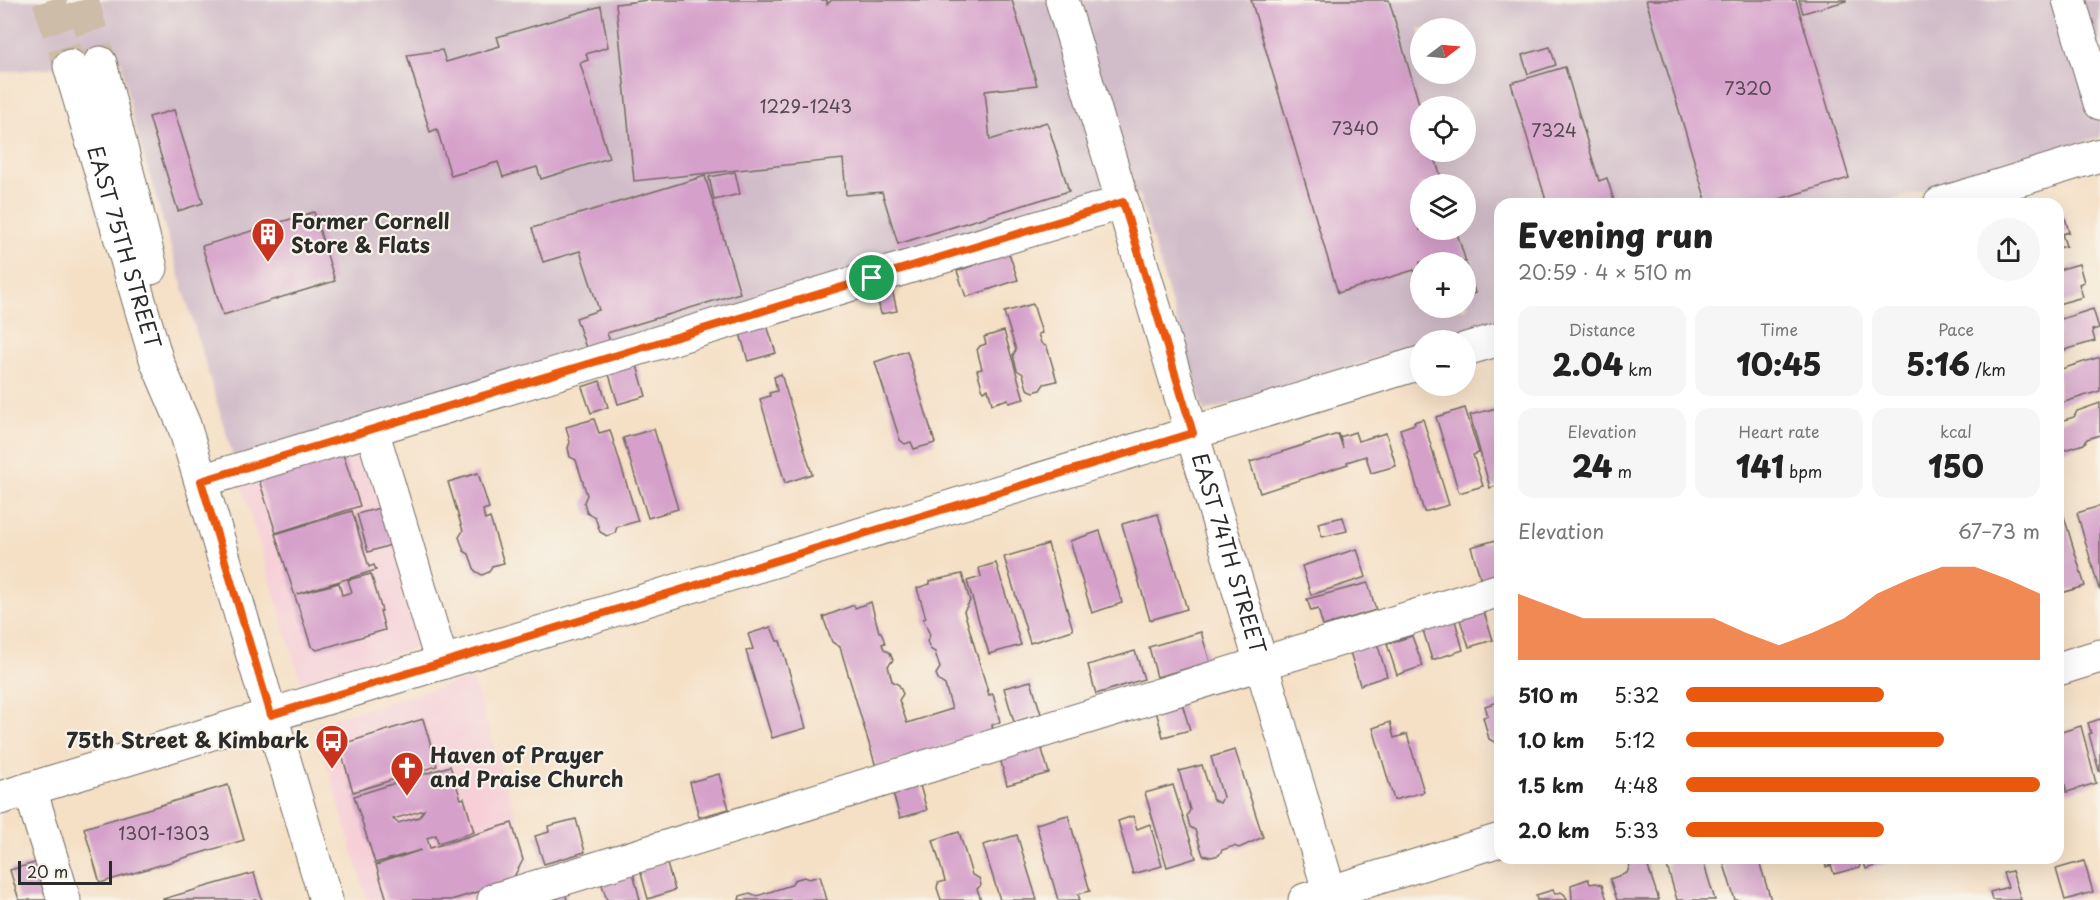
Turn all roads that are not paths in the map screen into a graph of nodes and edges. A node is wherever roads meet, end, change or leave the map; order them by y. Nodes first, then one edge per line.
1 (1062, 0) edge
2 (2069, 0) edge
3 (85, 65) tunnel mouth
4 (2100, 102) edge
5 (2100, 155) edge
6 (1960, 198) edge
7 (1123, 202) junction
8 (1494, 341) edge
9 (1476, 346) edge
10 (1410, 366) edge
11 (372, 430) junction
12 (1193, 433) junction
13 (201, 481) junction
14 (1494, 592) edge
15 (2100, 656) edge
16 (442, 663) junction
17 (1261, 663) junction
18 (2064, 667) edge
19 (271, 715) junction
20 (15, 793) edge
21 (1494, 842) edge
22 (1322, 897) edge
23 (64, 900) edge
24 (326, 900) edge
25 (494, 900) edge

1 - 7 street, EAST 74TH STREET
2 - 4 street
3 - 13 street, EAST 75TH STREET
5 - 6 street
7 - 11 street
7 - 12 street, EAST 74TH STREET
8 - 9 street
10 - 12 street
11 - 13 street
11 - 16 street
12 - 16 street
12 - 17 street, EAST 74TH STREET
13 - 19 street, EAST 75TH STREET
14 - 17 street
15 - 18 street
16 - 19 street
17 - 22 street, EAST 74TH STREET
17 - 25 street
19 - 20 street
19 - 24 street, EAST 75TH STREET
20 - 23 street
21 - 22 street

